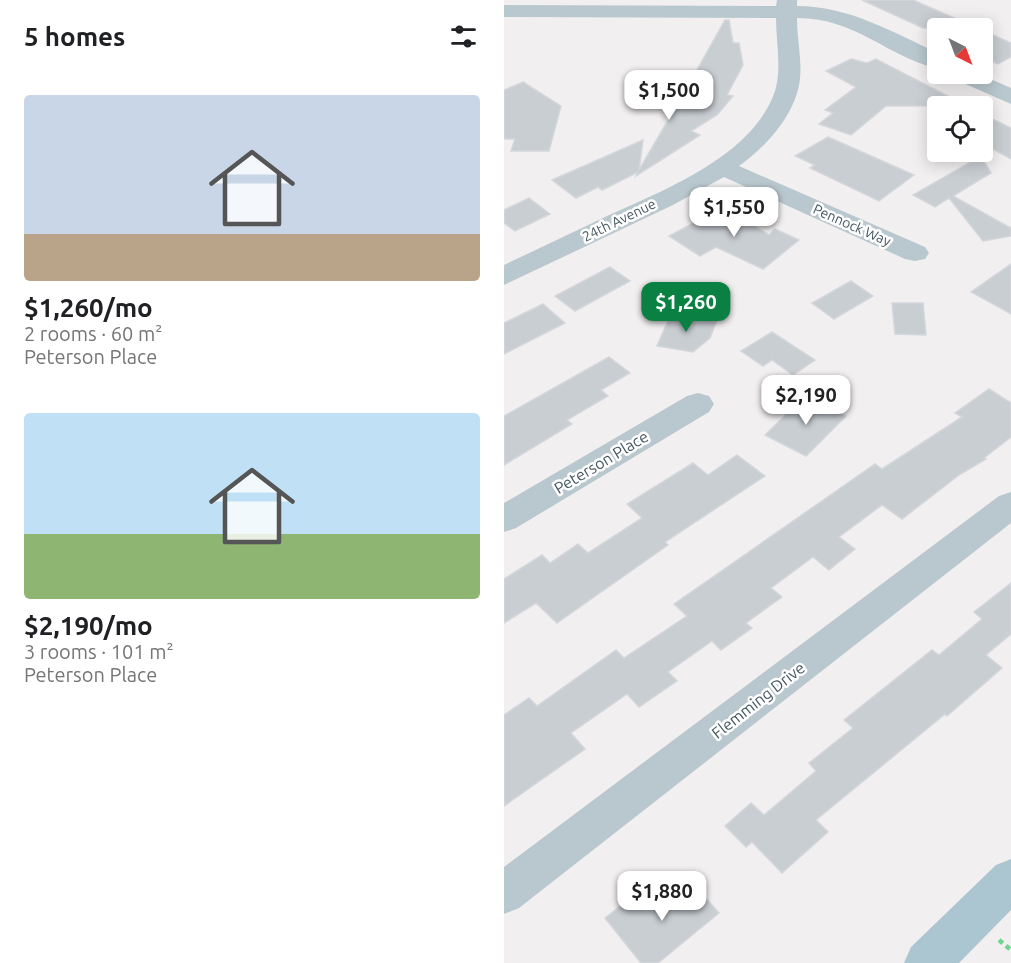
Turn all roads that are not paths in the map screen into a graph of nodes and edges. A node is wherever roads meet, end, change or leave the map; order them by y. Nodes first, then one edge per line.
1 (786, 5) edge
2 (504, 11) edge
3 (927, 57) edge
4 (983, 84) edge
5 (1011, 97) edge
6 (722, 167) junction
7 (915, 253) dead end
8 (504, 276) edge
9 (698, 404) dead end
10 (1011, 505) edge
11 (504, 519) edge
12 (1011, 880) edge
13 (504, 893) edge
14 (927, 963) edge

1 - 2 street
1 - 3 street
1 - 6 street, 24th Avenue
4 - 5 street
6 - 7 street, Pennock Way
6 - 8 street, 24th Avenue
9 - 11 street, Peterson Place
10 - 13 street, Flemming Drive
12 - 14 main road

